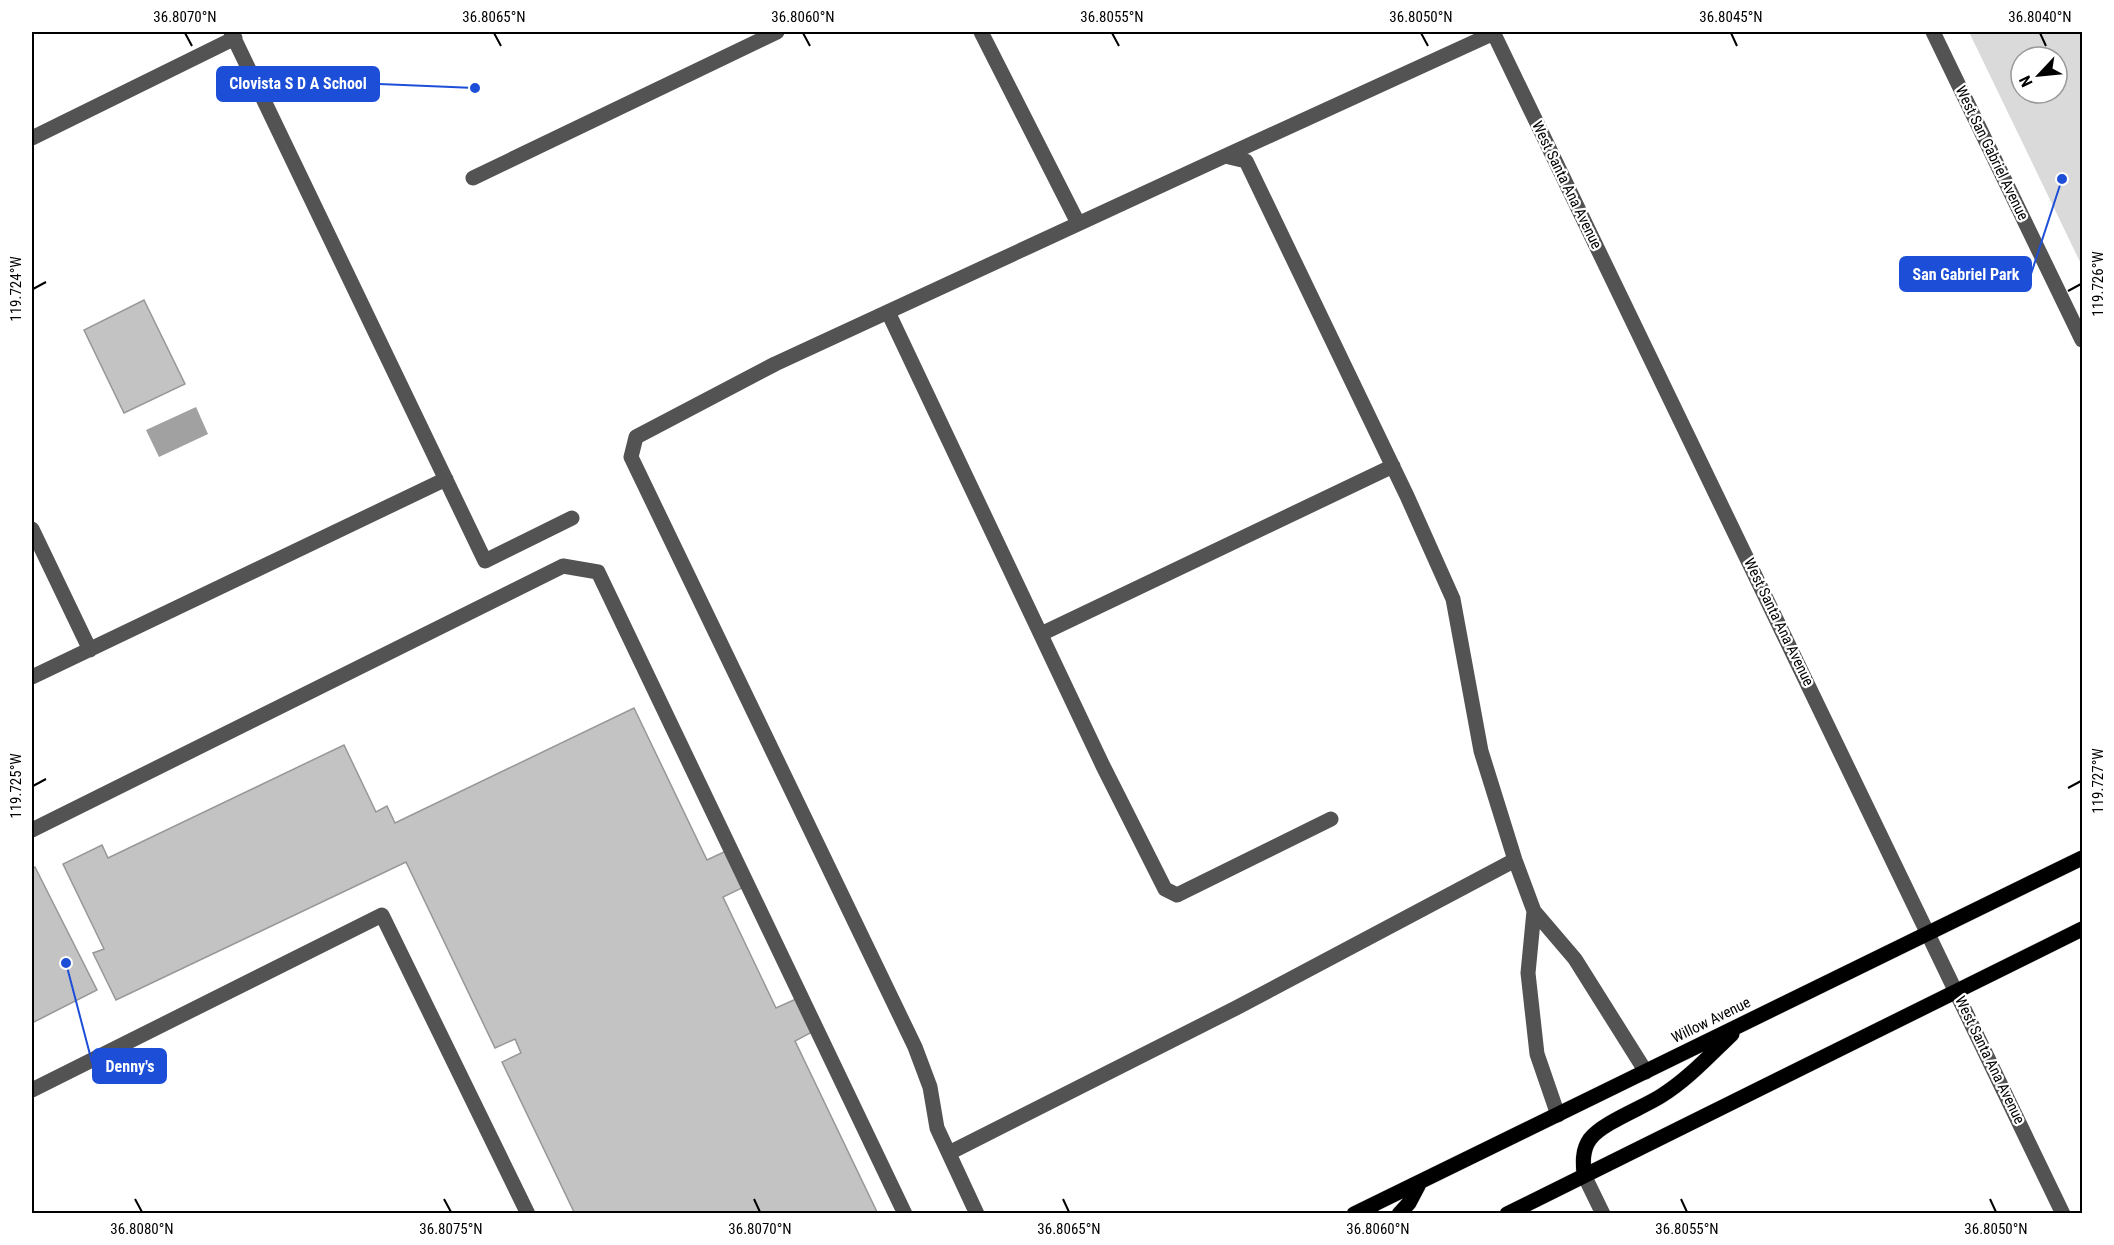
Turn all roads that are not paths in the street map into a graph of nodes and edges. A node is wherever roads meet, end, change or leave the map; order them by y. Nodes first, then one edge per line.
1 (777, 32) edge
2 (981, 32) edge
3 (1494, 32) edge
4 (1933, 32) edge
5 (233, 35) edge
6 (32, 138) edge
7 (1225, 156) junction
8 (473, 178) dead end
9 (1078, 224) junction
10 (888, 312) junction
11 (2082, 340) edge
12 (1393, 466) junction
13 (446, 479) junction
14 (572, 518) dead end
15 (32, 529) edge
16 (1041, 634) junction
17 (90, 650) junction
18 (32, 677) edge
19 (1331, 819) dead end
20 (32, 830) edge
21 (2082, 858) edge
22 (1515, 860) junction
23 (1534, 911) junction
24 (2082, 929) edge
25 (1930, 933) junction
26 (1956, 990) junction
27 (1743, 1024) junction
28 (1646, 1072) junction
29 (32, 1090) edge
30 (1558, 1115) junction
31 (949, 1153) junction
32 (1584, 1176) junction
33 (1419, 1184) junction
34 (528, 1214) edge
35 (905, 1214) edge
36 (976, 1214) edge
37 (1354, 1214) edge
38 (1399, 1214) edge
39 (1507, 1214) edge
40 (1603, 1214) edge
41 (2063, 1214) edge

1 - 8 street
2 - 9 street
3 - 7 street
3 - 25 street, West Santa Ana Avenue
4 - 11 street, West San Gabriel Avenue
5 - 6 street
5 - 13 street
7 - 9 street
7 - 12 street
9 - 10 street
10 - 16 street
10 - 31 street
12 - 16 street
12 - 22 street
13 - 14 street
13 - 17 street
15 - 17 street
16 - 19 street
17 - 18 street
20 - 35 street
21 - 25 main road, Willow Avenue
22 - 23 street
22 - 31 street
23 - 28 street
23 - 30 street
24 - 26 main road
25 - 26 street, West Santa Ana Avenue
25 - 27 main road, Willow Avenue
26 - 32 main road
26 - 41 street, West Santa Ana Avenue
27 - 28 main road, Willow Avenue
27 - 32 main road
28 - 30 main road, Willow Avenue
29 - 34 street
30 - 33 main road, Willow Avenue
31 - 36 street
32 - 39 main road
32 - 40 street
33 - 37 main road, Willow Avenue
33 - 38 main road

